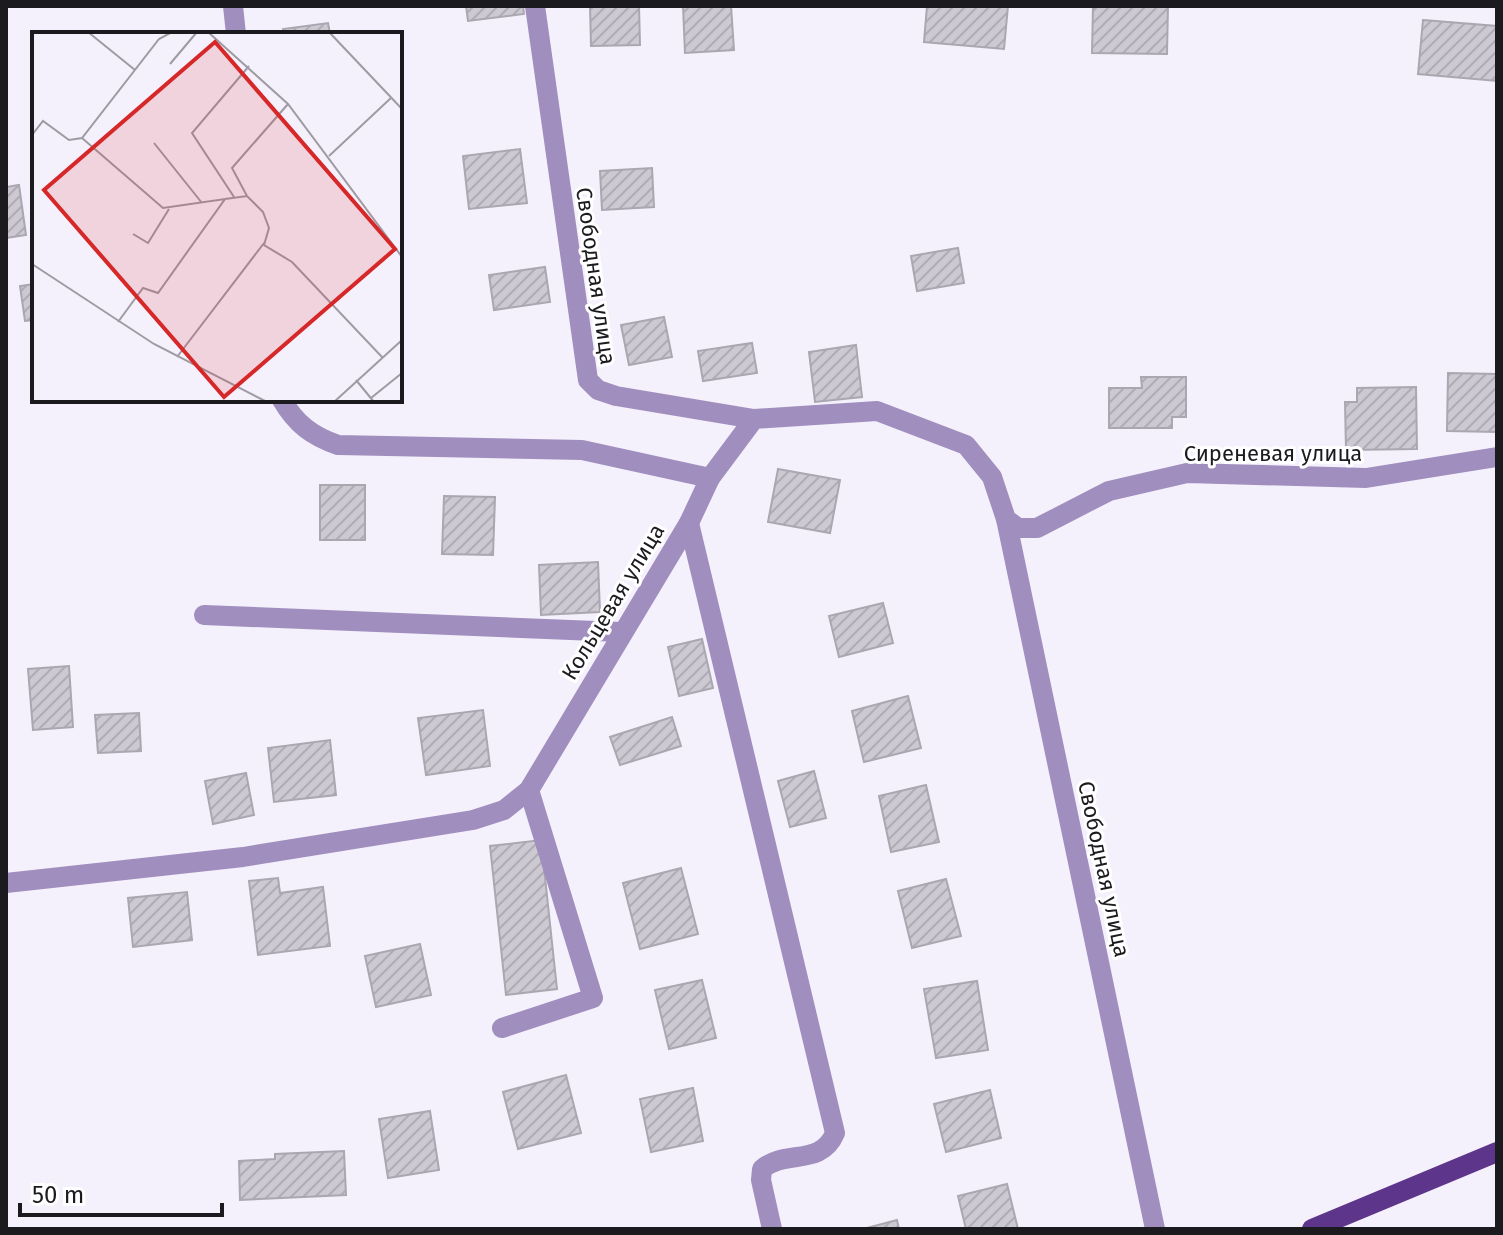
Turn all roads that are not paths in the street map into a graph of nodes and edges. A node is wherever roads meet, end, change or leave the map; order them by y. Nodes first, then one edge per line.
1 (233, 6) edge
2 (535, 6) edge
3 (236, 32) edge
4 (283, 402) edge
5 (754, 419) junction
6 (1497, 457) edge
7 (710, 478) junction
8 (1006, 519) junction
9 (689, 523) junction
10 (204, 615) dead end
11 (621, 632) junction
12 (529, 790) junction
13 (6, 883) edge
14 (502, 1028) dead end
15 (1497, 1152) edge
16 (772, 1229) edge
17 (1155, 1229) edge
18 (1312, 1229) edge

1 - 3 street
2 - 5 street, Свободная улица
4 - 7 street
5 - 7 street
5 - 8 street
6 - 8 street, Сиреневая улица
7 - 9 street
8 - 17 street, Свободная улица
9 - 11 street, Кольцевая улица
9 - 16 street, Кольцевая улица
10 - 11 street
11 - 12 street, Кольцевая улица
12 - 13 street, Кольцевая улица
12 - 14 street
15 - 18 main road

